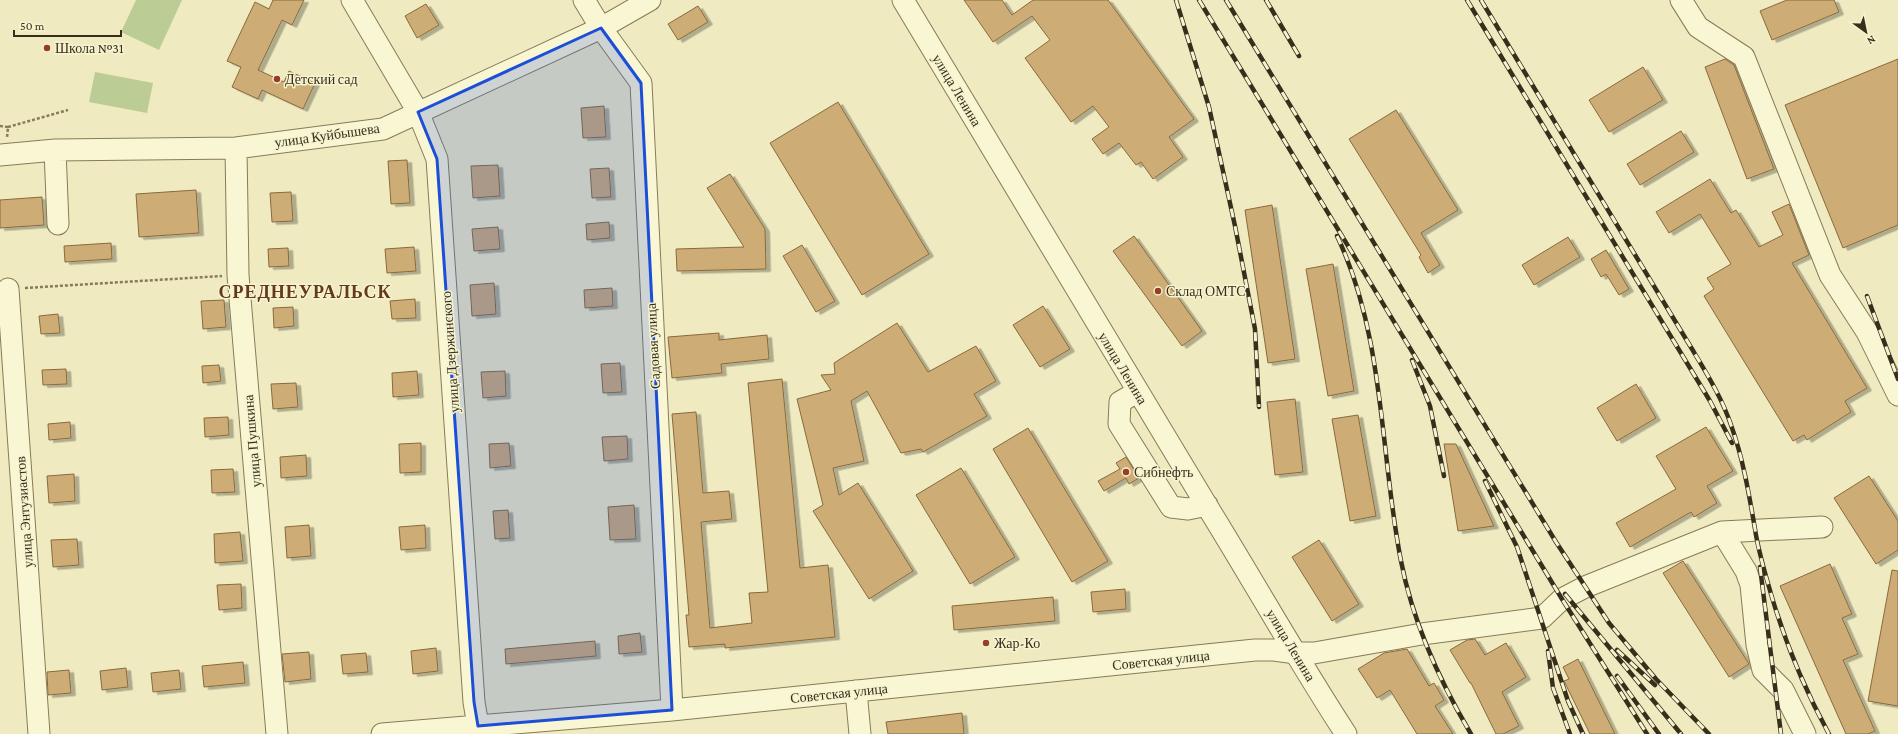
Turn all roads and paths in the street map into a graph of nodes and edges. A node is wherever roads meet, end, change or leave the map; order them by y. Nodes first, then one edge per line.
1 (352, 0) edge
2 (584, 0) edge
3 (650, 0) edge
4 (903, 0) edge
5 (1681, 0) edge
6 (601, 28) junction
7 (68, 110) dead end
8 (418, 112) junction
9 (8, 127) dead end
10 (236, 148) junction
11 (54, 150) junction
12 (0, 155) edge
13 (58, 224) dead end
14 (238, 275) junction
15 (8, 289) joint
16 (1137, 392) junction
17 (1898, 395) edge
18 (1207, 505) junction
19 (1822, 527) dead end
20 (1722, 532) junction
21 (1296, 653) junction
22 (856, 691) junction
23 (672, 710) junction
24 (478, 726) junction
25 (39, 734) edge
26 (278, 734) edge
27 (382, 734) edge
28 (860, 734) edge
29 (1346, 734) edge
30 (1805, 734) edge

1 - 8 street, улица Дзержинского
2 - 6 street, Садовая улица
3 - 6 street, улица Куйбышева
4 - 16 street, улица Ленина
5 - 17 street
6 - 8 street, улица Куйбышева
6 - 23 street, Садовая улица
7 - 9 path
8 - 10 street, улица Куйбышева
8 - 24 street, улица Дзержинского
10 - 11 street, улица Куйбышева
10 - 14 street, улица Пушкина
11 - 12 street, улица Куйбышева
11 - 13 street
14 - 15 path
14 - 26 street, улица Пушкина
15 - 25 street, улица Энтузиастов
16 - 18 street, улица Ленина
16 - 18 street
18 - 21 street, улица Ленина
19 - 20 street, Советская улица
20 - 21 street, Советская улица
20 - 30 street
21 - 22 street, Советская улица
21 - 29 street, улица Ленина
22 - 23 street, Советская улица
22 - 28 street
23 - 24 street, Советская улица
24 - 27 street, Советская улица

